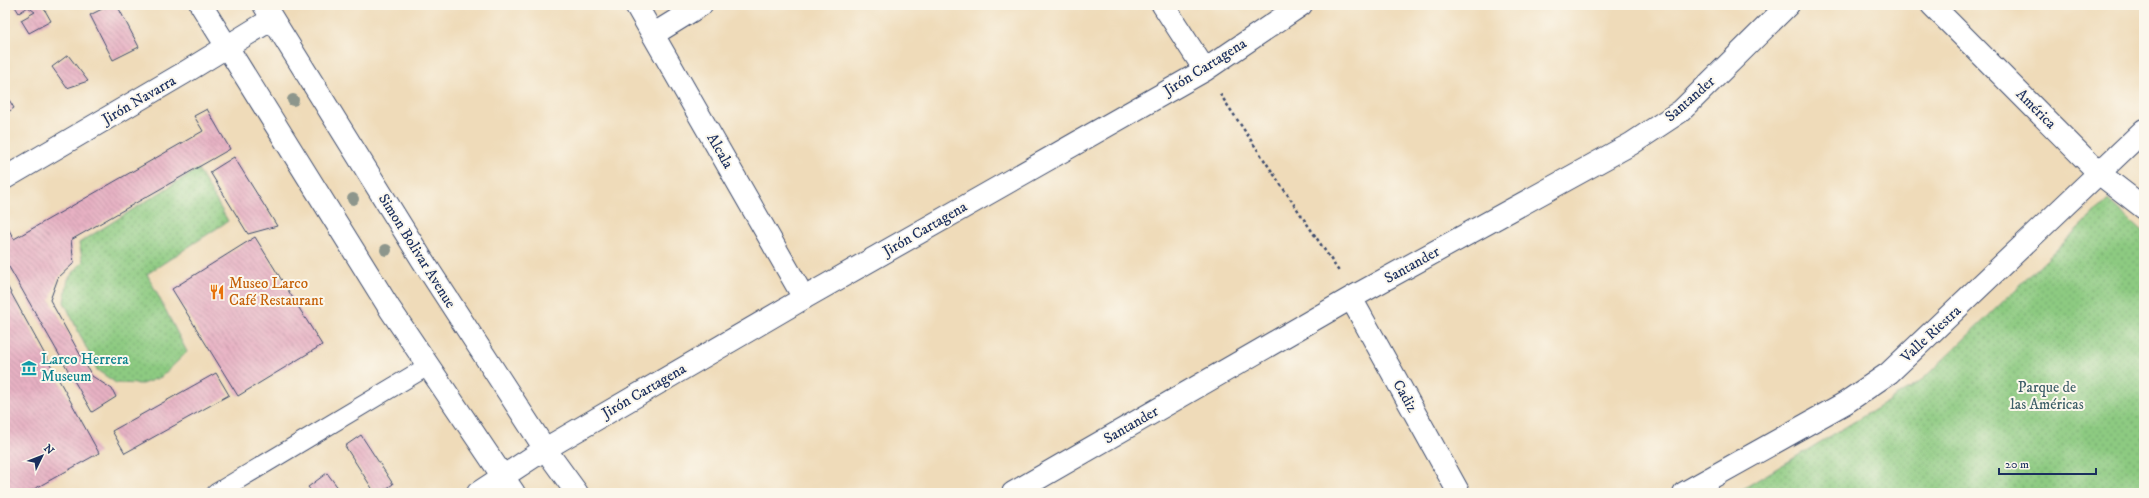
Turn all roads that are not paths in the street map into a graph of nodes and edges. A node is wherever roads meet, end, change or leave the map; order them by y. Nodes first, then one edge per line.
1 (201, 5) edge
2 (636, 5) edge
3 (701, 5) edge
4 (1163, 5) edge
5 (1301, 5) edge
6 (1788, 5) edge
7 (1932, 5) edge
8 (268, 12) edge
9 (654, 34) junction
10 (225, 47) junction
11 (1205, 70) junction
12 (2144, 130) edge
13 (2100, 174) junction
14 (5, 178) edge
15 (2144, 208) edge
16 (804, 298) junction
17 (1351, 298) junction
18 (428, 366) junction
19 (545, 449) junction
20 (508, 485) edge
21 (216, 493) edge
22 (478, 493) edge
23 (577, 493) edge
24 (1012, 493) edge
25 (1458, 493) edge
26 (1684, 493) edge

1 - 10 street
2 - 9 street, Alcala
3 - 9 street
4 - 11 street
5 - 11 street, Jirón Cartagena
6 - 17 street, Santander
7 - 13 street, América
8 - 10 street, Jirón Navarra
8 - 19 street, Simon Bolivar Avenue
9 - 16 street, Alcala
10 - 14 street, Jirón Navarra
10 - 18 street
11 - 16 street, Jirón Cartagena
12 - 13 street, Valle Riestra
13 - 15 street, América
13 - 26 street, Valle Riestra
16 - 19 street, Jirón Cartagena
17 - 24 street, Santander
17 - 25 street, Cadiz
18 - 20 street
18 - 21 lane
19 - 20 street, Jirón Cartagena
19 - 23 street, Simon Bolivar Avenue
20 - 22 street, Jirón Cartagena

